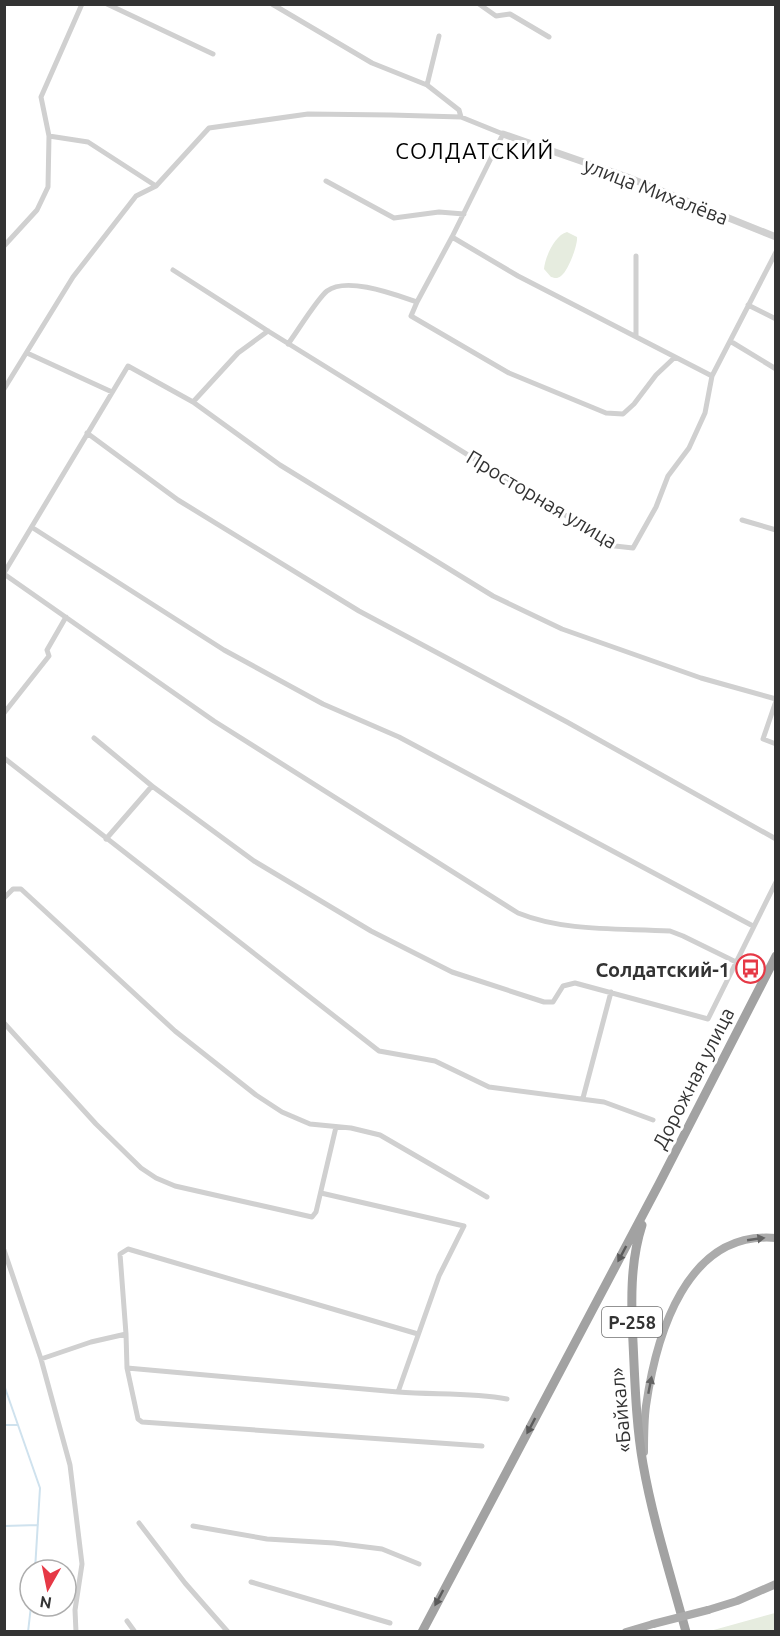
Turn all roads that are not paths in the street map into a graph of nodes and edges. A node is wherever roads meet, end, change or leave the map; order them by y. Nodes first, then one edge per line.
1 (82, 4) edge
2 (107, 4) edge
3 (272, 4) edge
4 (480, 4) edge
5 (439, 36) dead end
6 (549, 37) dead end
7 (213, 54) dead end
8 (427, 85) junction
9 (461, 117) junction
10 (503, 134) junction
11 (49, 136) junction
12 (326, 181) dead end
13 (156, 186) junction
14 (464, 214) junction
15 (452, 237) junction
16 (776, 237) edge
17 (4, 246) edge
18 (776, 252) edge
19 (636, 256) dead end
20 (173, 270) dead end
21 (417, 302) junction
22 (748, 305) junction
23 (776, 319) edge
24 (268, 331) junction
25 (636, 335) junction
26 (730, 341) junction
27 (288, 344) junction
28 (27, 353) junction
29 (674, 358) junction
30 (776, 369) edge
31 (712, 376) junction
32 (4, 389) edge
33 (112, 392) junction
34 (193, 402) junction
35 (87, 433) junction
36 (742, 520) dead end
37 (33, 528) junction
38 (776, 530) edge
39 (4, 574) edge
40 (66, 617) junction
41 (776, 700) edge
42 (4, 713) edge
43 (94, 738) dead end
44 (776, 744) edge
45 (4, 758) edge
46 (152, 786) junction
47 (106, 839) junction
48 (776, 839) edge
49 (776, 882) edge
50 (4, 898) edge
51 (753, 926) junction
52 (776, 956) edge
53 (736, 962) junction
54 (611, 992) junction
55 (4, 1023) edge
56 (583, 1098) junction
57 (653, 1120) dead end
58 (336, 1127) junction
59 (659, 1184) junction
60 (321, 1193) junction
61 (487, 1197) dead end
62 (776, 1238) edge
63 (4, 1250) edge
64 (126, 1334) junction
65 (418, 1334) junction
66 (40, 1359) junction
67 (127, 1368) junction
68 (398, 1392) junction
69 (507, 1399) dead end
70 (482, 1446) dead end
71 (643, 1464) junction
72 (139, 1523) dead end
73 (193, 1526) dead end
74 (419, 1564) dead end
75 (251, 1582) dead end
76 (776, 1584) edge
77 (127, 1621) dead end
78 (390, 1623) dead end
79 (76, 1632) edge
80 (135, 1632) edge
81 (228, 1632) edge
82 (422, 1632) edge
83 (626, 1632) edge
84 (686, 1632) edge

1 - 11 street
2 - 7 street
3 - 8 street
4 - 6 street
5 - 8 street
8 - 9 street
9 - 10 street
9 - 13 street
10 - 14 street
10 - 16 street, улица Михалёва
11 - 13 street
11 - 17 street
12 - 14 street
13 - 28 street
14 - 15 street
15 - 21 street
15 - 25 street
18 - 22 street, Просторная улица
19 - 25 street
20 - 24 street, Просторная улица
21 - 27 street
21 - 29 street
22 - 23 street
22 - 26 street, Просторная улица
24 - 27 street, Просторная улица
24 - 34 street
25 - 29 street
26 - 30 street
26 - 31 street, Просторная улица
27 - 31 street, Просторная улица
28 - 32 street
28 - 33 street
29 - 31 street
33 - 34 street
33 - 35 street
34 - 41 street
35 - 37 street
35 - 48 street
36 - 38 street
37 - 39 street
37 - 51 street
39 - 40 street
40 - 42 street
40 - 53 street
41 - 44 street
43 - 46 street
45 - 47 street
46 - 47 street
46 - 54 street
47 - 56 street
49 - 51 street
50 - 58 street
51 - 53 street
52 - 59 highway, Дорожная улица / Р-258
53 - 54 street
54 - 56 street
55 - 60 street
56 - 57 street
58 - 60 street
58 - 61 street
59 - 71 highway, «Байкал» / Р-258
59 -> 82 highway
60 - 65 street
71 -> 62 main road
63 - 66 street
64 - 65 street
64 - 66 street
64 - 67 street
65 - 68 street
66 - 79 street
67 - 68 street
67 - 70 street
68 - 69 street
71 - 84 highway, «Байкал» / Р-258
72 - 81 street
73 - 74 street
75 - 78 street
76 - 83 main road, bridge
77 - 80 street

